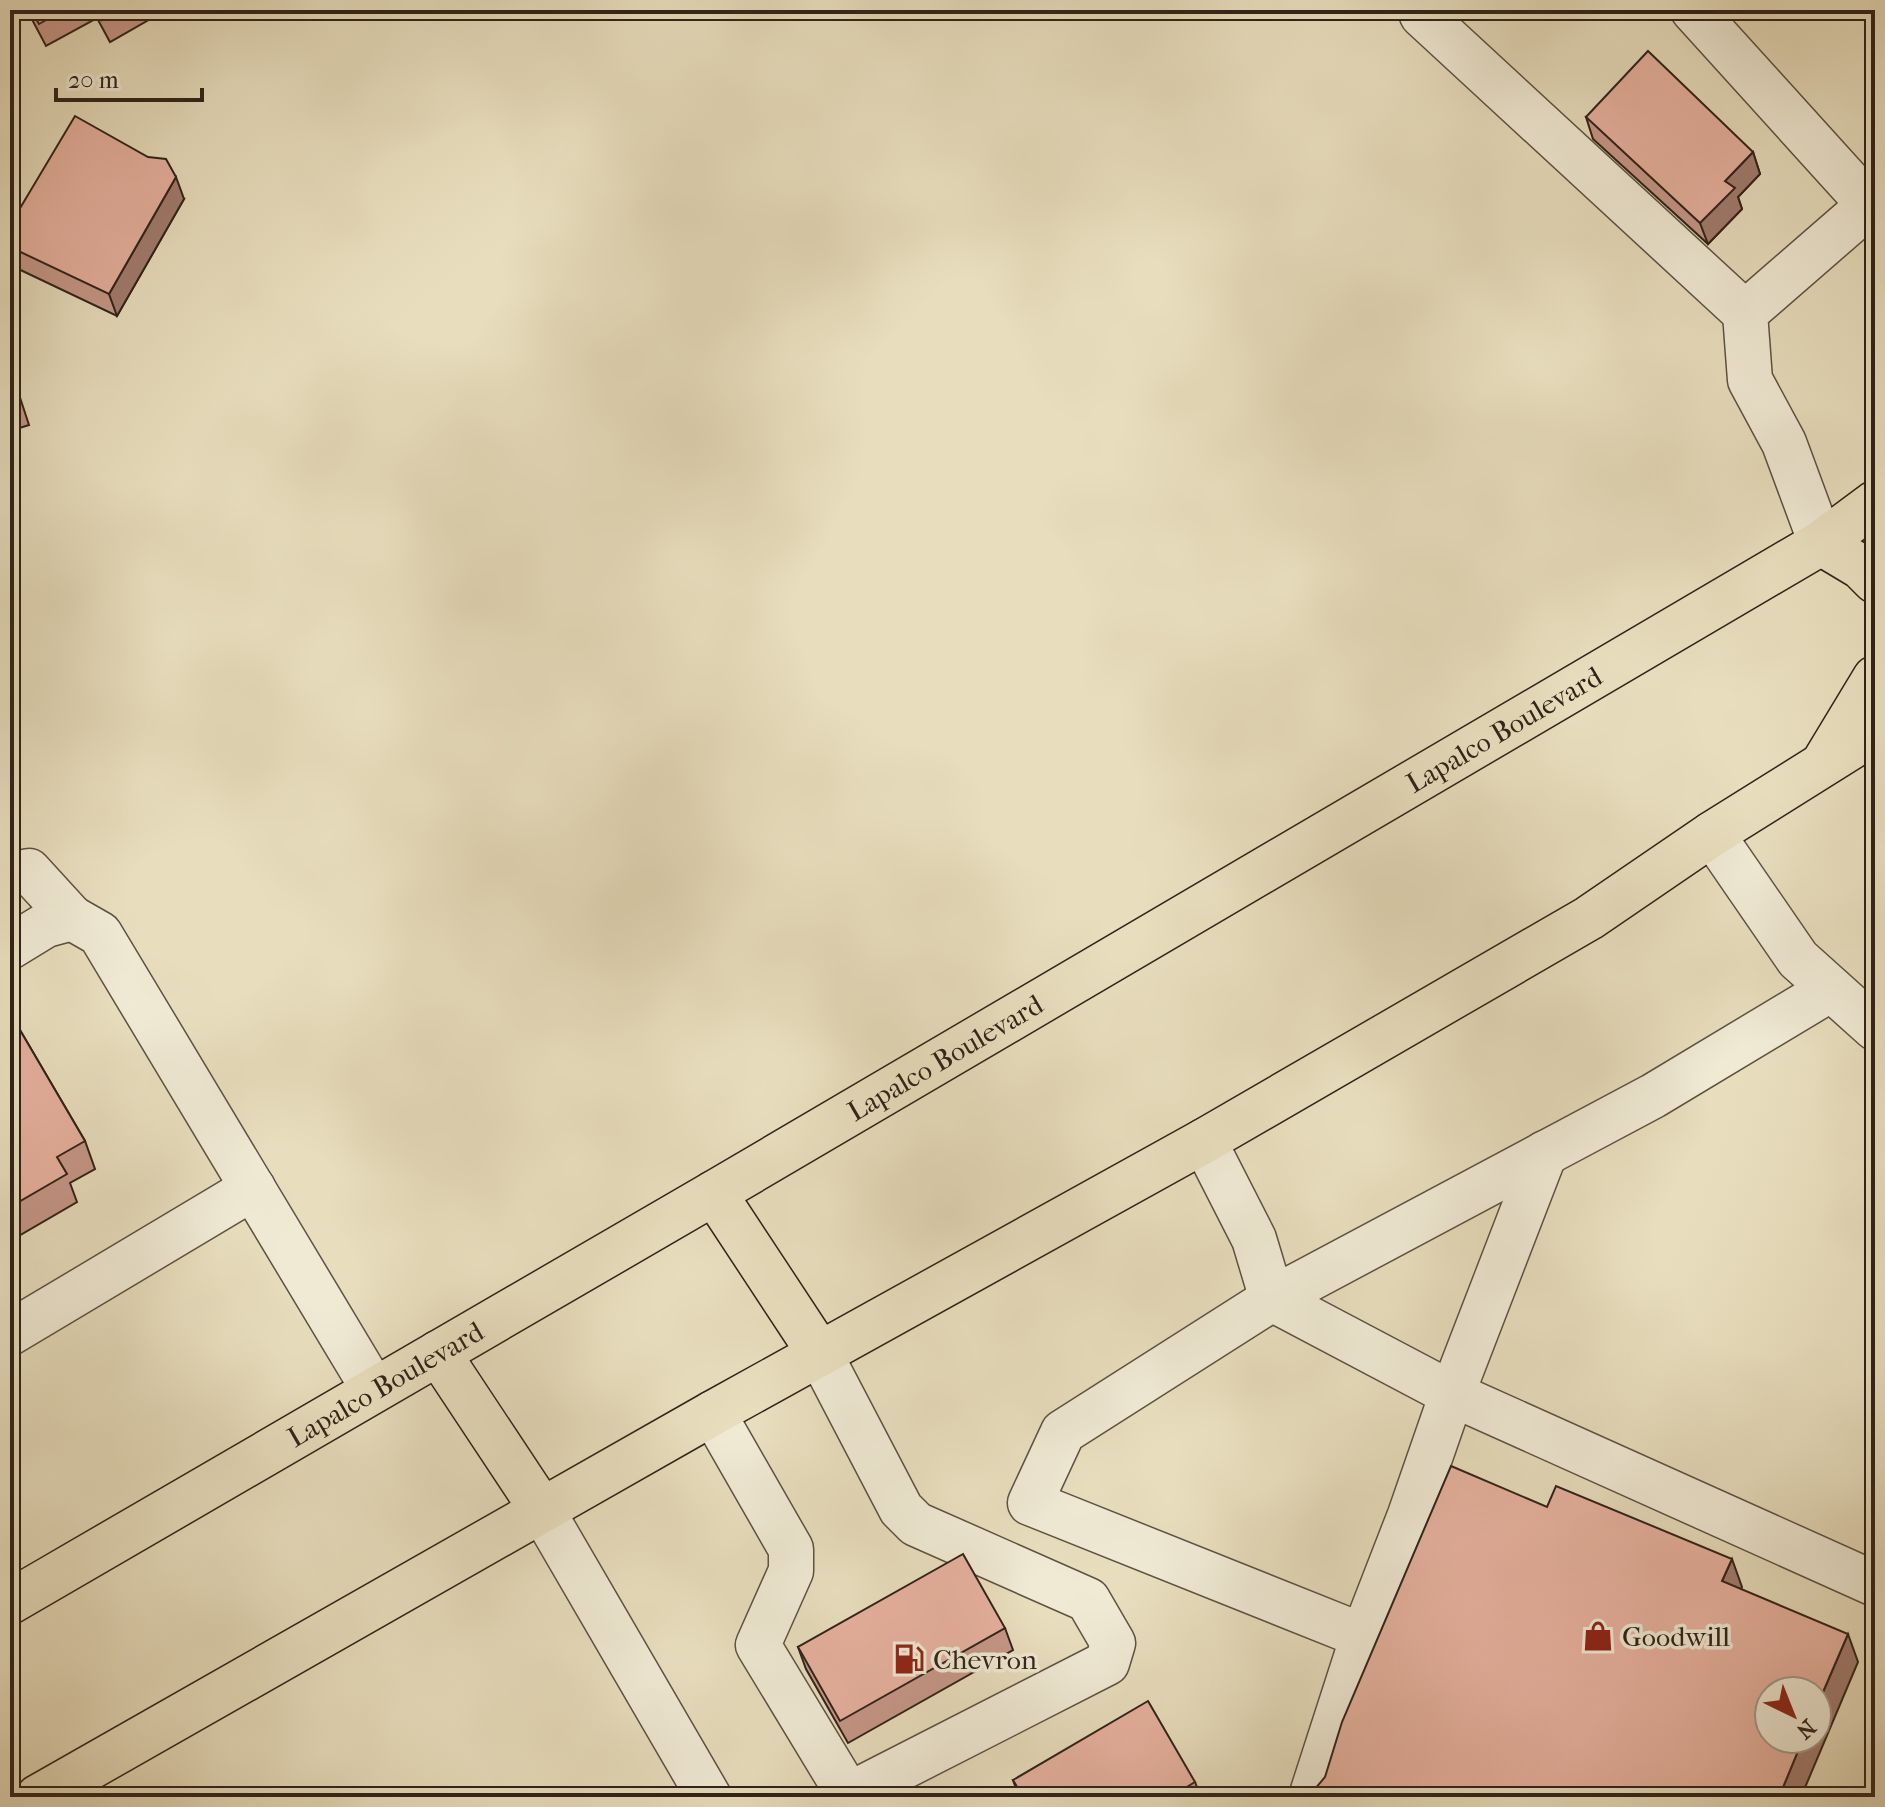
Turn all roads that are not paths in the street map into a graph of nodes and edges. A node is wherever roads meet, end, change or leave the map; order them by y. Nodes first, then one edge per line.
1 (1420, 10) edge
2 (1693, 10) edge
3 (1873, 205) edge
4 (1745, 313) junction
5 (1875, 503) edge
6 (1821, 543) junction
7 (1875, 581) edge
8 (1875, 678) edge
9 (1875, 732) edge
10 (1820, 768) junction
11 (1712, 834) junction
12 (10, 875) edge
13 (72, 918) junction
14 (10, 947) edge
15 (1831, 989) junction
16 (1875, 1028) edge
17 (1204, 1141) junction
18 (1545, 1153) junction
19 (253, 1188) junction
20 (714, 1193) junction
21 (1272, 1299) junction
22 (10, 1333) edge
23 (438, 1353) junction
24 (820, 1354) junction
25 (374, 1390) junction
26 (1452, 1394) junction
27 (713, 1413) junction
28 (542, 1510) junction
29 (1875, 1584) edge
30 (10, 1602) edge
31 (1363, 1636) junction
32 (38, 1797) edge
33 (709, 1797) edge
34 (852, 1797) edge
35 (1311, 1797) edge

1 - 4 lane
2 - 3 lane
3 - 4 lane
4 - 6 lane
5 - 6 main road, Lapalco Boulevard
6 - 7 main road
6 - 20 main road, Lapalco Boulevard
8 - 10 main road
9 - 10 main road
10 - 11 main road
11 - 15 lane
11 - 17 main road
12 - 13 lane
13 - 14 lane
13 - 19 lane
15 - 16 lane
15 - 18 lane
17 - 21 lane
17 - 24 main road
18 - 21 lane
18 - 26 lane
19 - 22 lane
19 - 25 lane
20 - 23 main road, Lapalco Boulevard
20 - 24 main road
21 - 26 lane
21 - 31 lane
23 - 25 main road, Lapalco Boulevard
23 - 28 main road
24 - 27 main road
24 - 34 lane
25 - 30 main road, Lapalco Boulevard
26 - 29 lane
26 - 31 lane
27 - 28 main road
27 - 34 lane
28 - 32 main road
28 - 33 lane
31 - 35 lane

